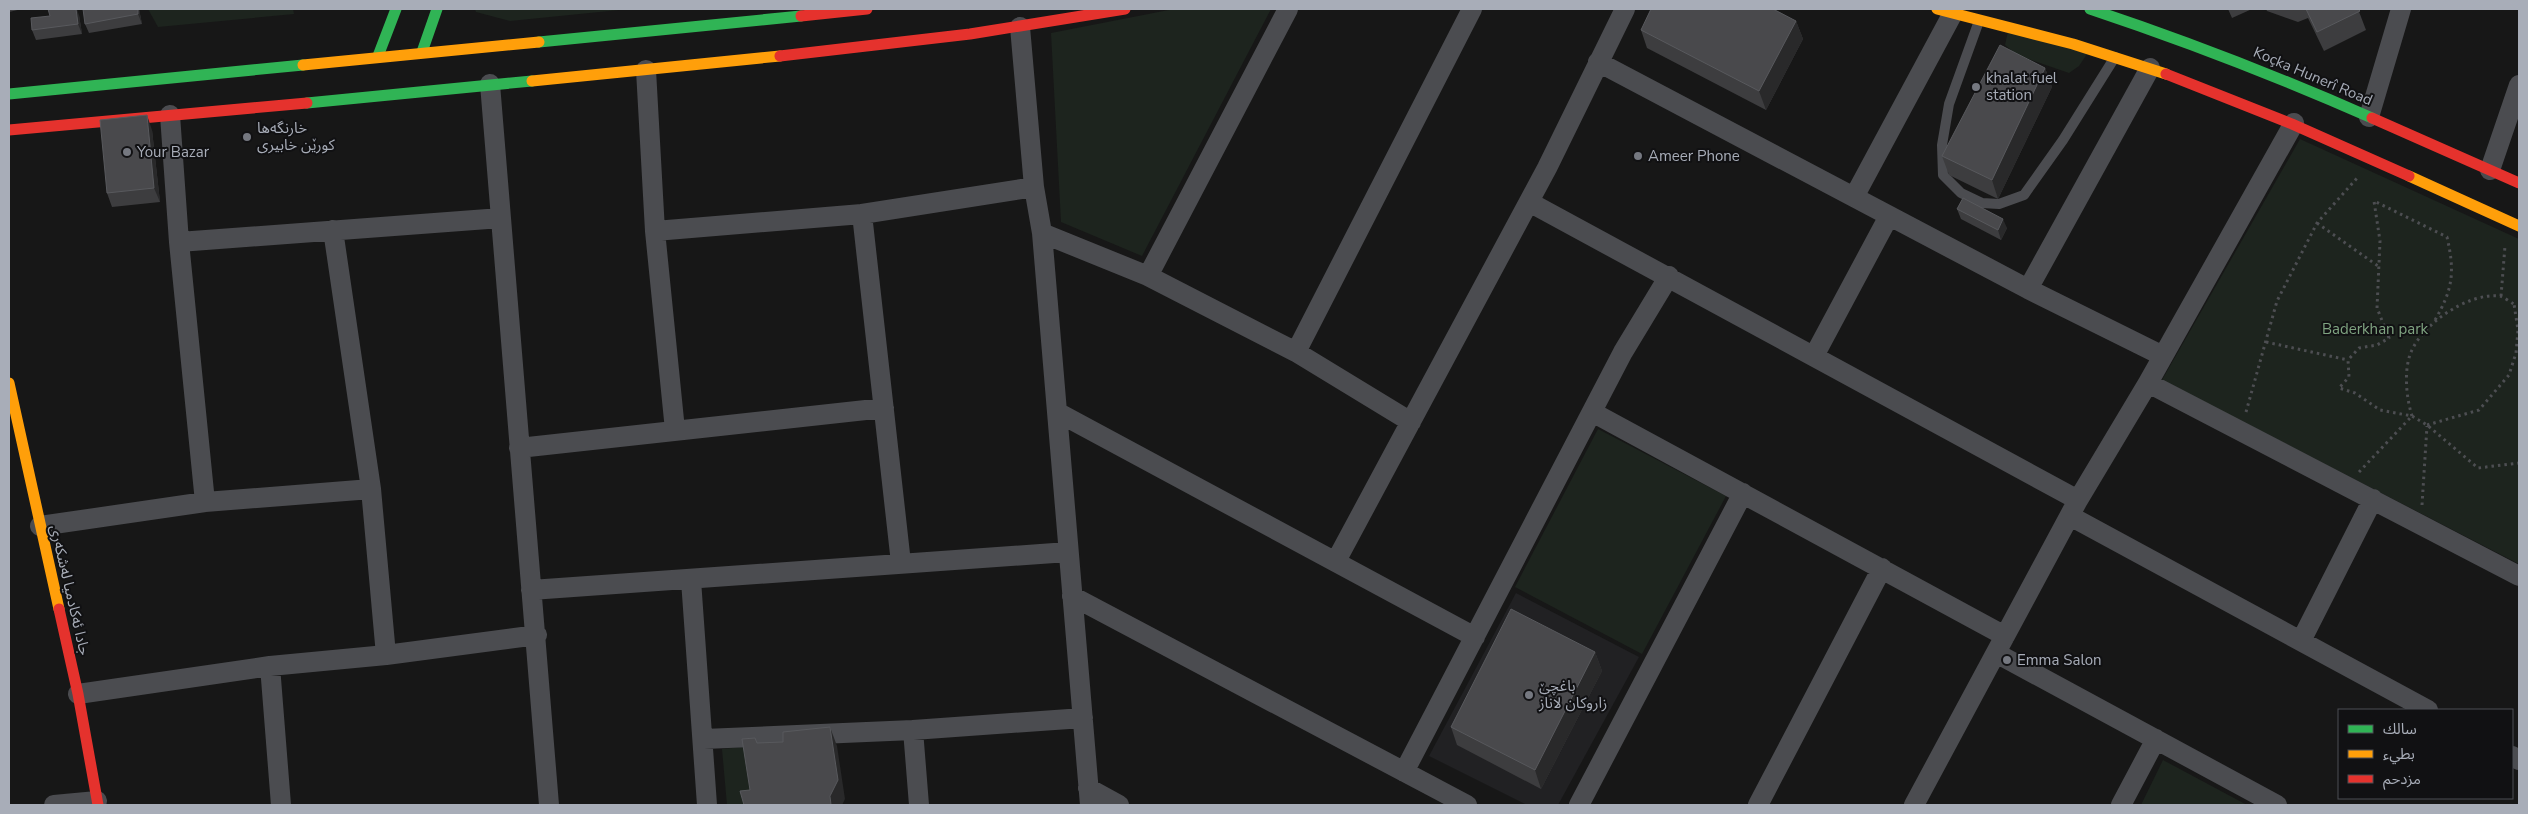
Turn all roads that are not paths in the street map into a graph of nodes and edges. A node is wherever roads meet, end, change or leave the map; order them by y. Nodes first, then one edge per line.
1 (396, 9) edge
2 (437, 9) edge
3 (867, 9) edge
4 (1125, 9) edge
5 (1288, 9) edge
6 (1472, 9) edge
7 (1625, 9) edge
8 (2090, 9) edge
9 (2402, 9) edge
10 (1945, 11) edge
11 (710, 17) edge
12 (1980, 20) junction
13 (1020, 27) junction
14 (422, 52) junction
15 (378, 56) junction
16 (2115, 57) junction
17 (1598, 62) junction
18 (2150, 68) junction
19 (646, 70) junction
20 (490, 84) junction
21 (2519, 85) edge
22 (9, 94) edge
23 (170, 115) junction
24 (2369, 117) junction
25 (2294, 123) junction
26 (9, 130) edge
27 (2490, 170) junction
28 (2519, 183) edge
29 (1034, 188) junction
30 (1854, 198) junction
31 (1529, 202) junction
32 (862, 214) junction
33 (1889, 216) junction
34 (501, 218) junction
35 (2519, 226) edge
36 (333, 230) junction
37 (655, 231) junction
38 (1042, 233) junction
39 (179, 242) junction
40 (1148, 276) junction
41 (1669, 276) junction
42 (2028, 289) junction
43 (1296, 352) junction
44 (1814, 356) junction
45 (2163, 356) junction
46 (9, 383) edge
47 (2148, 383) junction
48 (884, 408) junction
49 (1057, 412) junction
50 (1592, 412) junction
51 (1410, 422) junction
52 (675, 430) junction
53 (520, 448) junction
54 (371, 489) junction
55 (1743, 493) junction
56 (2374, 499) junction
57 (205, 502) junction
58 (2074, 508) junction
59 (40, 526) junction
60 (1068, 552) junction
61 (1336, 561) junction
62 (902, 563) junction
63 (1882, 568) junction
64 (2519, 576) edge
65 (691, 580) junction
66 (531, 590) junction
67 (1072, 596) junction
68 (537, 635) junction
69 (1475, 637) junction
70 (2301, 641) junction
71 (2000, 644) junction
72 (386, 655) junction
73 (270, 666) junction
74 (78, 694) junction
75 (2426, 709) edge
76 (1083, 718) junction
77 (912, 730) junction
78 (704, 739) junction
79 (2156, 740) junction
80 (1404, 772) junction
81 (1089, 797) edge
82 (98, 803) edge
83 (54, 805) edge
84 (281, 805) edge
85 (549, 805) edge
86 (707, 805) edge
87 (918, 805) edge
88 (1119, 805) edge
89 (1467, 805) edge
90 (1579, 805) edge
91 (1758, 805) edge
92 (1914, 805) edge
93 (2121, 805) edge
94 (2277, 805) edge

1 - 15 main road
2 - 14 main road
3 - 11 main road
4 - 13 main road
5 - 40 street
6 - 43 street
7 - 17 street
8 - 24 main road, Koçka Hunerî Road
9 - 24 street
10 - 12 main road
10 - 30 street
11 - 14 main road
12 - 16 main road
12 - 16 lane
13 - 19 main road
13 - 29 street
14 - 15 main road
15 - 22 main road
16 - 18 main road
17 - 30 street
17 - 31 street
18 - 25 main road
18 - 42 street
19 - 20 main road
19 - 37 street
20 - 23 main road
20 - 34 street
21 - 27 street
23 - 26 main road
23 - 39 street
24 - 27 main road, Koçka Hunerî Road
25 - 35 main road
25 - 45 street
27 - 28 main road, Koçka Hunerî Road
29 - 32 street
29 - 38 street
30 - 33 street
31 - 41 street
31 - 51 street
32 - 37 street
32 - 48 street
33 - 42 street
33 - 44 street
34 - 36 street
34 - 53 street
36 - 39 street
36 - 54 street
37 - 52 street
38 - 40 street
38 - 49 street
39 - 57 street
40 - 43 street
41 - 44 street
41 - 50 street
42 - 45 street
43 - 51 street
44 - 58 street
45 - 47 street
46 - 59 main road, جادا ئه‌كادميا له‌شكه‌رى
47 - 56 street
47 - 58 street
48 - 52 street
48 - 62 street
49 - 60 street
49 - 61 street
50 - 55 street
50 - 69 street
51 - 61 street
52 - 53 street
53 - 66 street
54 - 57 street
54 - 72 street
55 - 63 street
55 - 90 street
56 - 64 street
56 - 70 street
57 - 59 street
58 - 70 street
58 - 71 street
59 - 74 main road, جادا ئه‌كادميا له‌شكه‌رى
60 - 62 street
60 - 67 street
61 - 69 street
62 - 65 street
63 - 71 street
63 - 91 street
65 - 66 street
65 - 78 street
66 - 68 street
67 - 76 street
67 - 80 street
68 - 72 street
68 - 85 street
69 - 80 street
70 - 75 street
71 - 79 street
71 - 92 street
72 - 73 street
73 - 74 street
73 - 84 street
74 - 82 main road, جادا ئه‌كادميا له‌شكه‌رى
76 - 77 street
76 - 81 street
77 - 78 street
77 - 87 street
78 - 86 street
79 - 93 street
79 - 94 street
80 - 89 street
81 - 88 street
82 - 83 street

